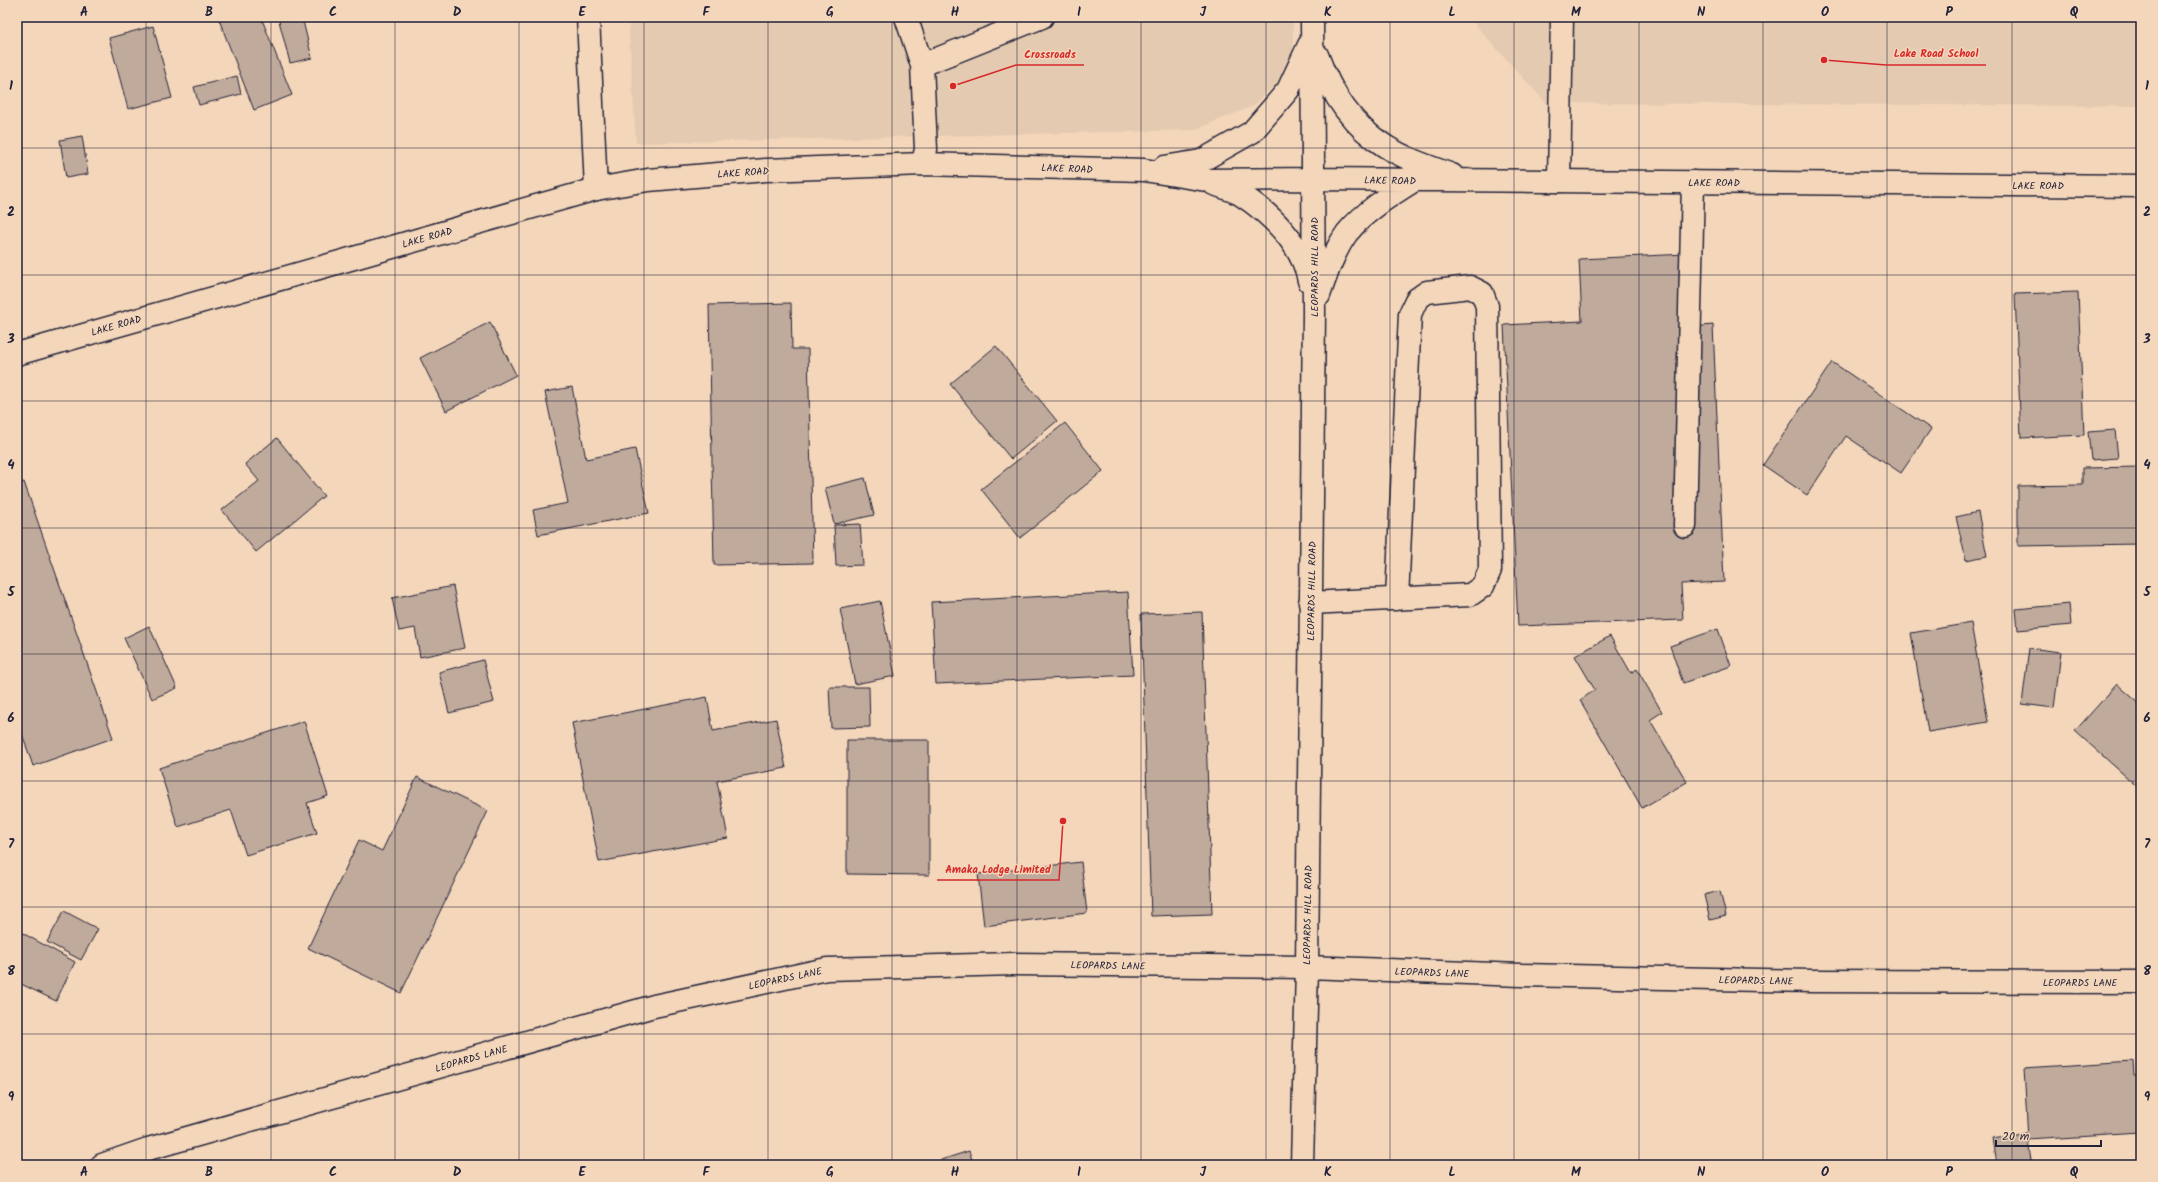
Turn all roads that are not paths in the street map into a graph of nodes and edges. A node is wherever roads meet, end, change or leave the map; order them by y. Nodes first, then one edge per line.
1 (588, 17) edge
2 (906, 17) edge
3 (1042, 17) edge
4 (1312, 17) edge
5 (1562, 17) edge
6 (1312, 40) junction
7 (922, 65) junction
8 (923, 164) junction
9 (1144, 170) junction
10 (1313, 179) junction
11 (1206, 180) junction
12 (1415, 180) junction
13 (1468, 180) junction
14 (1560, 181) junction
15 (1693, 182) junction
16 (2141, 186) edge
17 (596, 189) junction
18 (1314, 312) junction
19 (17, 354) edge
20 (1685, 526) dead end
21 (1397, 599) junction
22 (1310, 603) junction
23 (1307, 967) junction
24 (2141, 982) edge
25 (102, 1165) edge
26 (1302, 1165) edge

1 - 17 main road
2 - 7 main road
3 - 7 main road
4 - 6 main road, LEOPARDS HILL ROAD
5 - 14 main road
6 - 9 main road
6 - 10 main road, LEOPARDS HILL ROAD
6 - 13 main road
7 - 8 main road
8 - 9 main road, LAKE ROAD
8 - 17 main road, LAKE ROAD
9 - 11 main road, LAKE ROAD
10 - 11 main road, LAKE ROAD
10 - 12 main road, LAKE ROAD
10 - 18 main road, LEOPARDS HILL ROAD
11 - 18 main road
12 - 13 main road, LAKE ROAD
12 - 18 main road
13 - 14 main road, LAKE ROAD
14 - 15 main road, LAKE ROAD
15 - 16 main road, LAKE ROAD
15 - 20 main road
17 - 19 main road, LAKE ROAD
18 - 22 main road, LEOPARDS HILL ROAD
21 - 21 main road
21 - 22 main road
22 - 23 main road, LEOPARDS HILL ROAD
23 - 24 main road, LEOPARDS LANE
23 - 25 main road, LEOPARDS LANE
23 - 26 main road, LEOPARDS HILL ROAD

